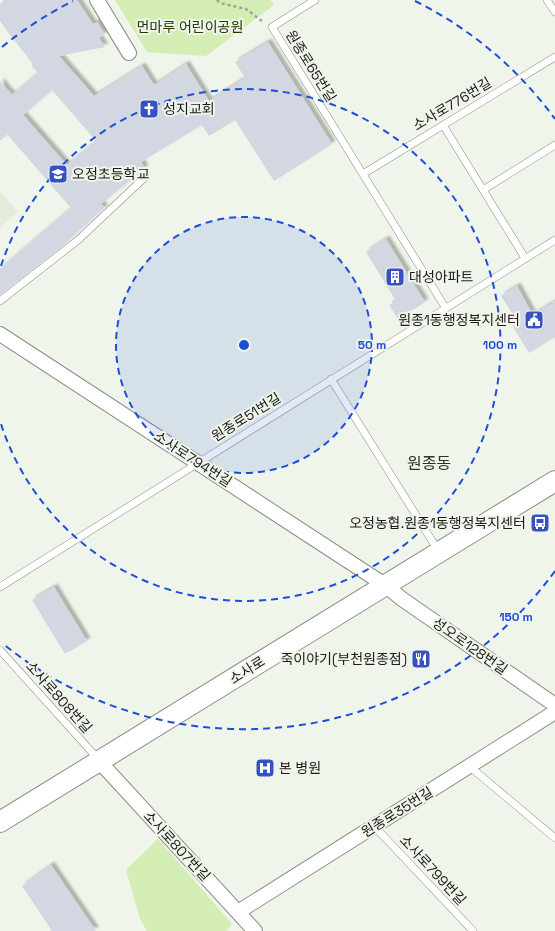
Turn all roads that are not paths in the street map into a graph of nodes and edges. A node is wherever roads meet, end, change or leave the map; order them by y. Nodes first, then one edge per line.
1 (97, 0) edge
2 (315, 0) edge
3 (547, 0) edge
4 (555, 12) edge
5 (129, 53) dead end
6 (555, 57) edge
7 (443, 125) junction
8 (555, 145) edge
9 (363, 174) junction
10 (143, 179) dead end
11 (483, 190) junction
12 (555, 240) edge
13 (525, 258) junction
14 (0, 301) edge
15 (445, 307) junction
16 (0, 334) edge
17 (330, 380) junction
18 (199, 463) junction
19 (555, 481) edge
20 (440, 552) junction
21 (385, 585) junction
22 (0, 587) edge
23 (0, 650) edge
24 (555, 705) edge
25 (555, 712) edge
26 (99, 761) junction
27 (470, 766) junction
28 (0, 822) edge
29 (375, 826) junction
30 (555, 838) edge
31 (238, 912) junction
32 (255, 931) edge
33 (473, 931) edge

1 - 5 street
2 - 9 lane, 원종로65번길
3 - 4 lane
6 - 7 lane, 소사로776번길
7 - 9 lane, 소사로776번길
7 - 11 lane
8 - 11 lane
9 - 15 lane
10 - 14 lane
11 - 13 lane
12 - 13 lane, 원종로51번길
13 - 15 lane, 원종로51번길
15 - 17 lane, 원종로51번길
16 - 18 street, 소사로794번길
17 - 18 lane, 원종로51번길
17 - 20 lane
18 - 21 street, 소사로794번길
18 - 22 lane, 원종로51번길
19 - 20 street, 소사로
20 - 21 street, 소사로
21 - 24 street, 성오로128번길
21 - 26 street, 소사로
23 - 26 lane, 소사로808번길
25 - 27 street, 원종로35번길
26 - 28 street, 소사로
26 - 31 street, 소사로807번길
27 - 29 street, 원종로35번길
27 - 30 lane
29 - 31 street, 원종로35번길
29 - 33 lane, 소사로799번길
31 - 32 street, 소사로807번길

